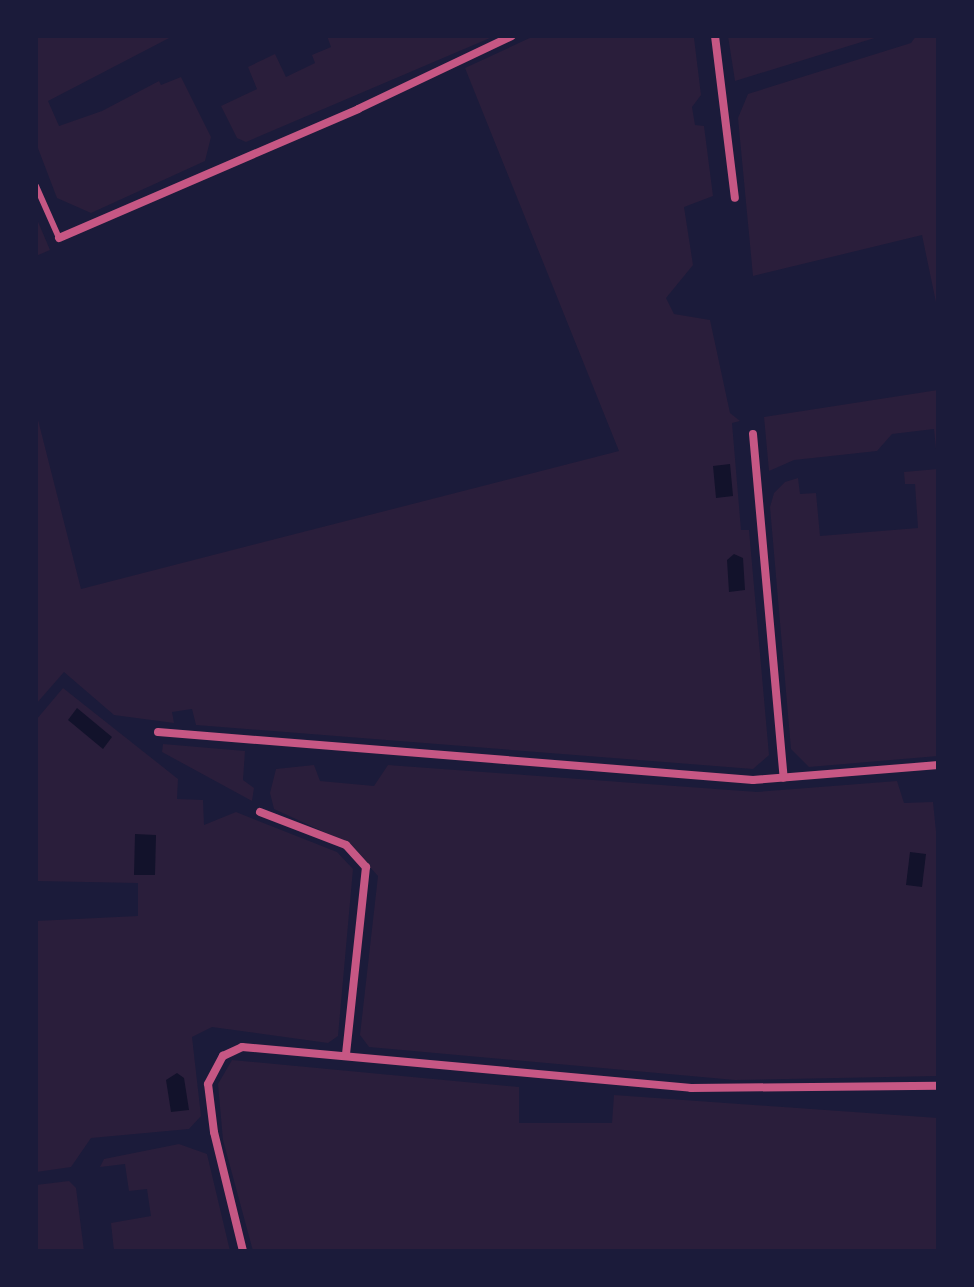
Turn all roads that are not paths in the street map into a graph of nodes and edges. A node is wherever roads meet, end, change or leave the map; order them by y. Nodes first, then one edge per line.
1 (512, 36) edge
2 (715, 36) edge
3 (36, 186) edge
4 (735, 198) dead end
5 (59, 238) joint
6 (753, 434) dead end
7 (158, 732) dead end
8 (938, 765) edge
9 (784, 778) junction
10 (260, 812) dead end
11 (346, 1055) junction
12 (938, 1086) edge
13 (243, 1251) edge

1 - 5 street
2 - 4 street
3 - 5 lane
6 - 9 street
7 - 9 street
8 - 9 street
10 - 11 street
11 - 12 street
11 - 13 street

